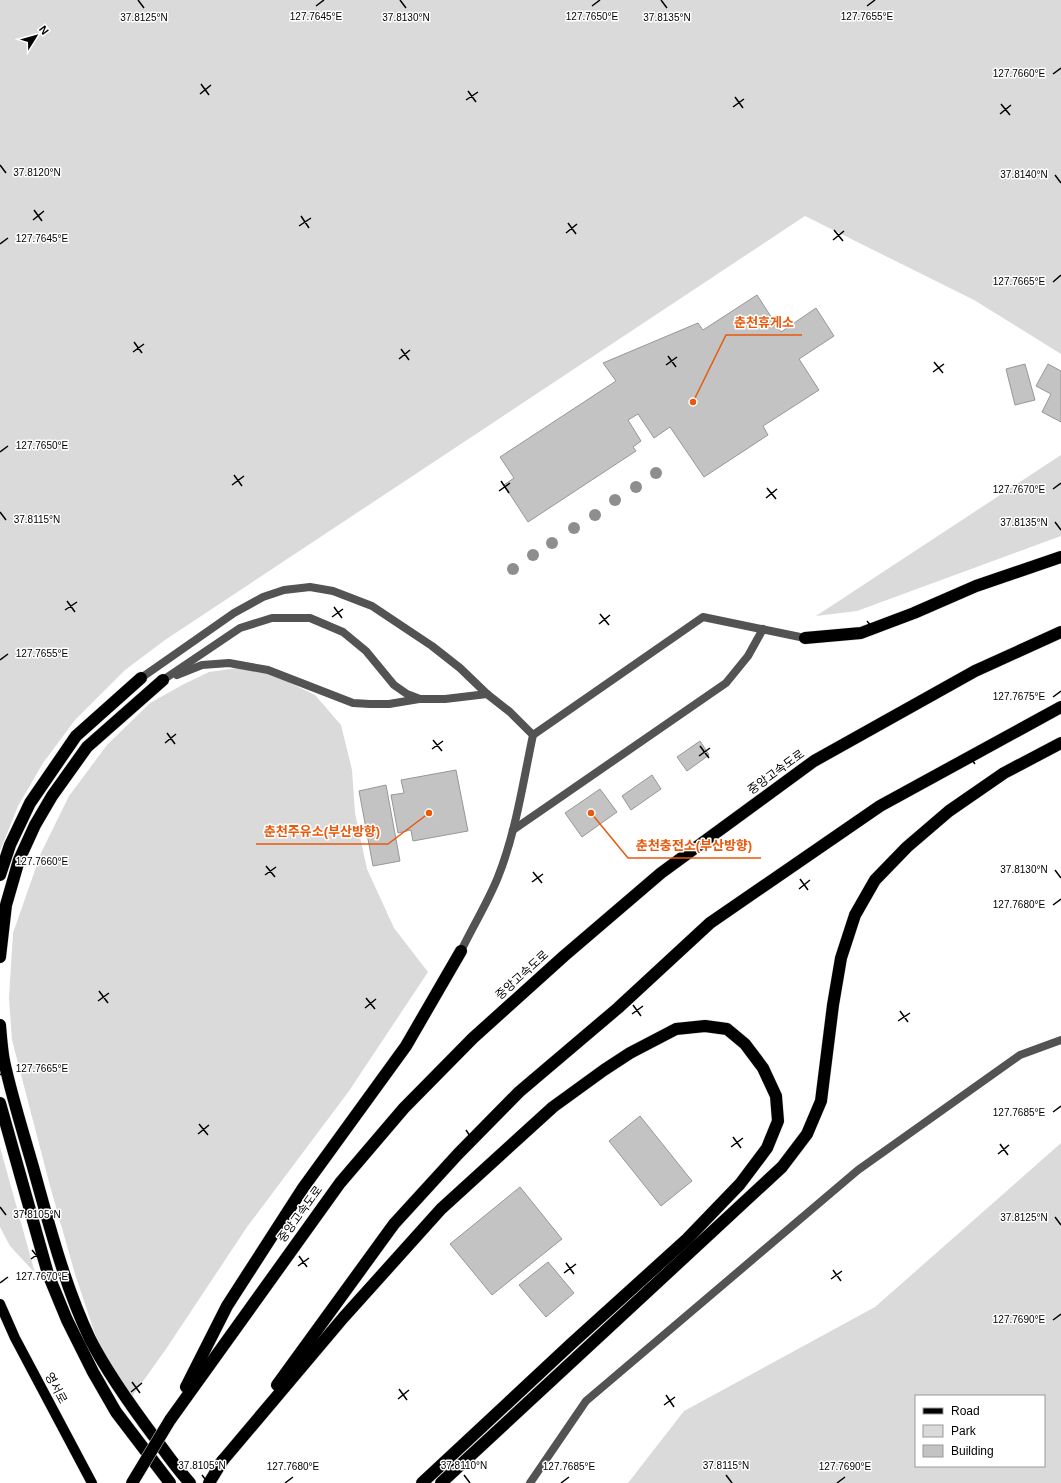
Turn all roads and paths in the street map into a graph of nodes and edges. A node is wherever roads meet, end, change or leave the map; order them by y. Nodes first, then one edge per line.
1 (1061, 557) edge
2 (763, 629) junction
3 (1061, 632) edge
4 (805, 638) joint
5 (141, 678) joint
6 (163, 680) junction
7 (487, 694) junction
8 (420, 699) junction
9 (1061, 707) edge
10 (533, 735) junction
11 (1061, 743) edge
12 (513, 830) junction
13 (0, 875) edge
14 (461, 951) joint
15 (0, 957) edge
16 (0, 1025) edge
17 (1061, 1040) edge
18 (0, 1103) edge
19 (0, 1304) edge
20 (170, 1420) junction
21 (218, 1466) junction
22 (92, 1483) edge
23 (132, 1483) edge
24 (170, 1483) edge
25 (190, 1483) edge
26 (209, 1483) edge
27 (422, 1483) edge
28 (441, 1483) edge
29 (530, 1483) edge

1 - 4 highway
2 - 4 street
2 - 10 street
2 - 12 street
3 - 20 highway, 중앙고속도로
5 - 7 street
5 - 13 highway
6 - 8 street
6 - 8 street
6 - 15 highway
7 - 8 street
7 - 10 street
9 - 21 highway
10 - 12 street
11 - 28 highway
12 - 14 street
14 - 20 highway
16 - 25 highway
17 - 29 street
18 - 24 highway
19 - 22 main road, 영서로
20 - 23 highway, 중앙고속도로, bridge
21 - 26 highway
21 - 27 highway

